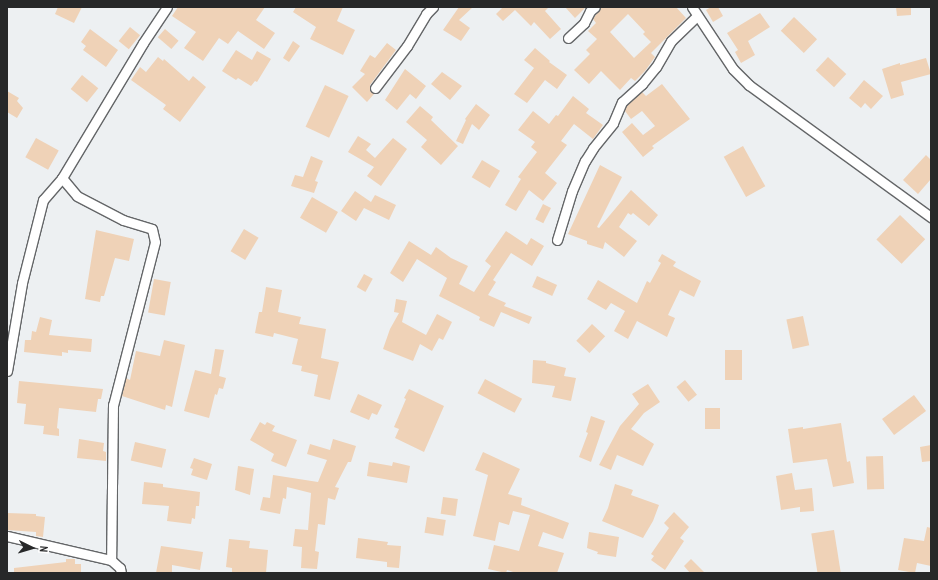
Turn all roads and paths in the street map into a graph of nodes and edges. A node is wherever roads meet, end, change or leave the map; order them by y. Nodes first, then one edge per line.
1 (167, 7) edge
2 (433, 7) edge
3 (595, 7) edge
4 (692, 7) edge
5 (697, 16) junction
6 (568, 38) dead end
7 (375, 88) dead end
8 (62, 178) junction
9 (931, 217) edge
10 (557, 240) dead end
11 (7, 370) edge
12 (7, 536) edge
13 (111, 560) junction
14 (121, 573) edge

1 - 8 street
2 - 7 street
3 - 6 street
4 - 5 street
5 - 9 street
5 - 10 street
8 - 11 street
8 - 13 street
12 - 13 street
13 - 14 street

